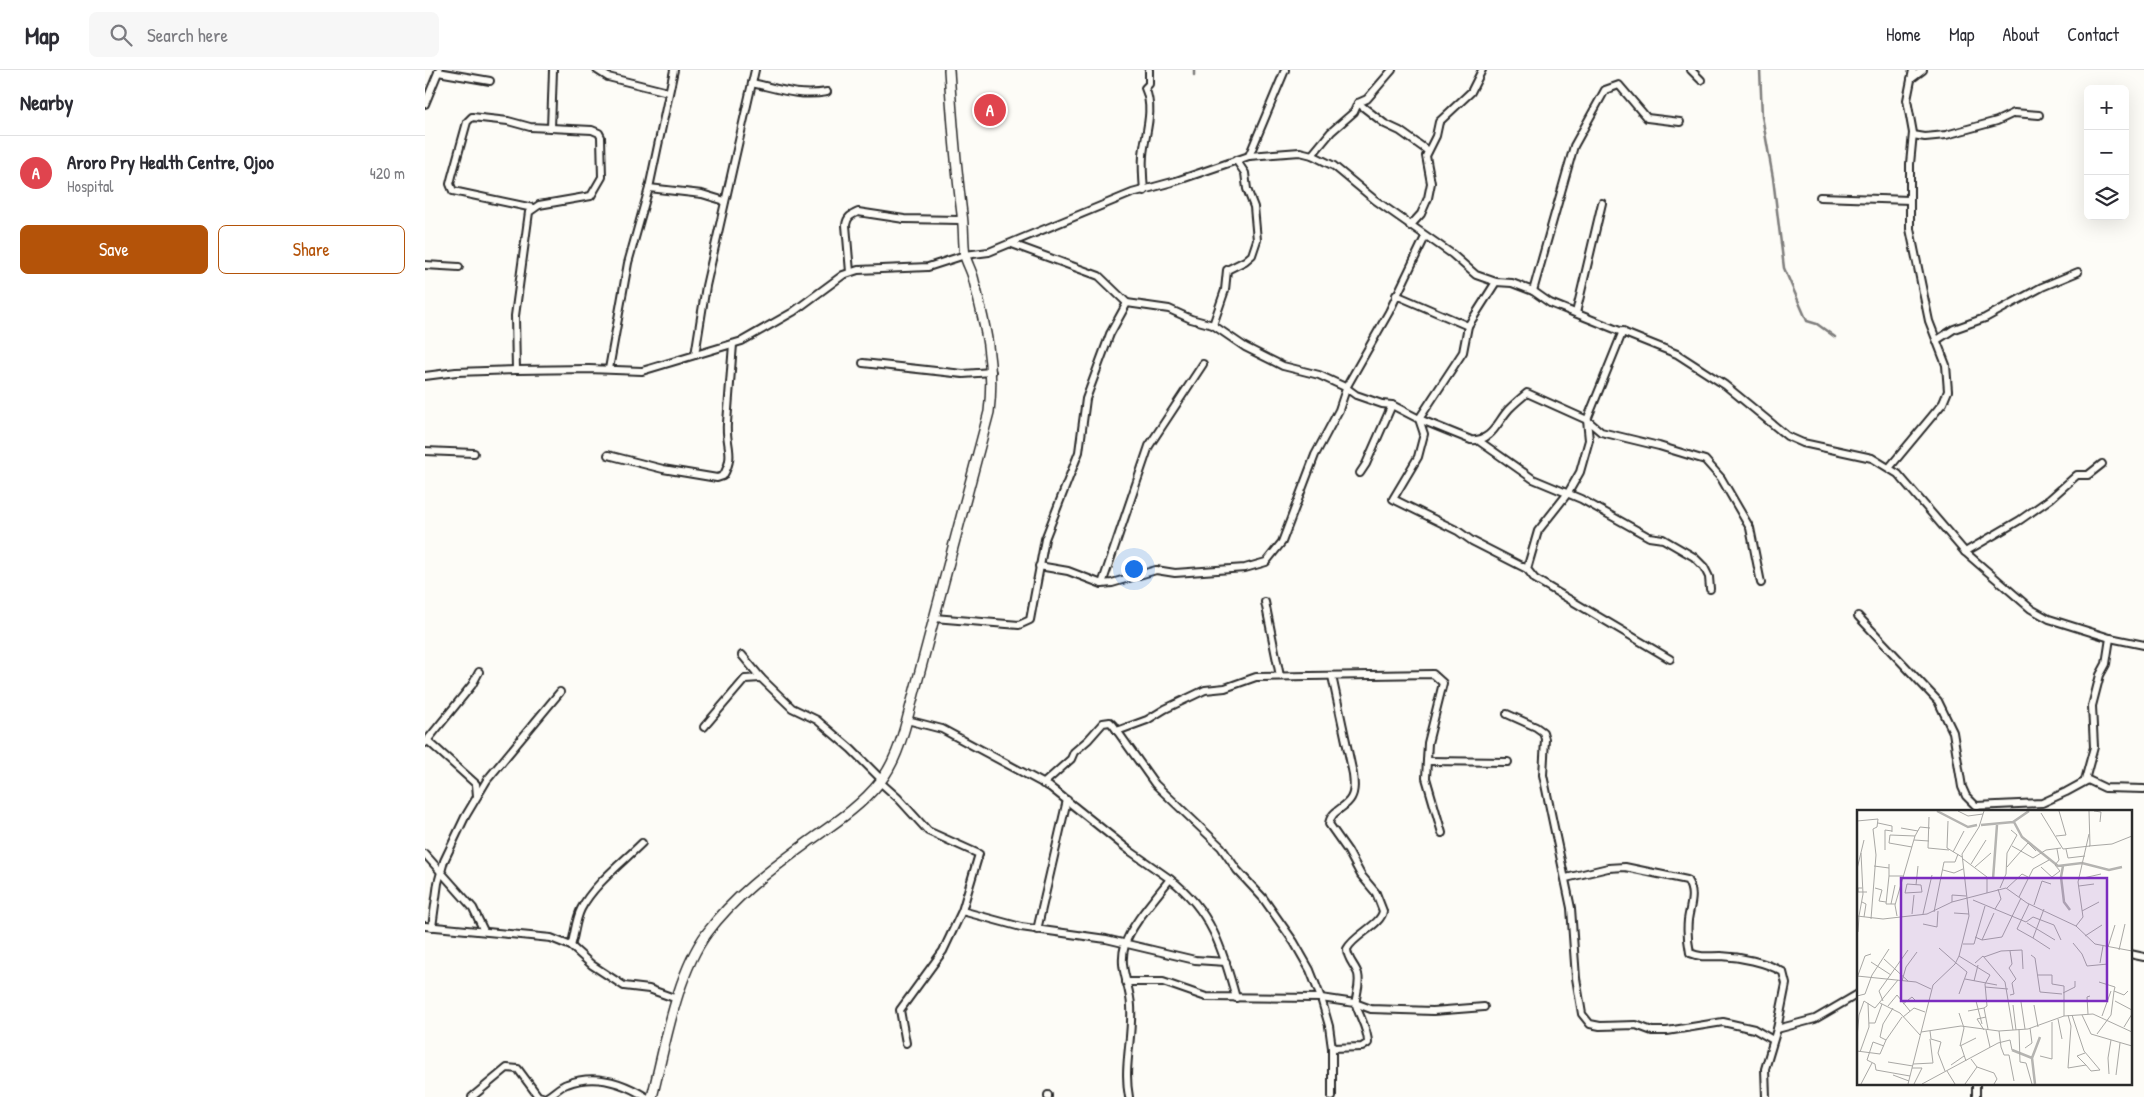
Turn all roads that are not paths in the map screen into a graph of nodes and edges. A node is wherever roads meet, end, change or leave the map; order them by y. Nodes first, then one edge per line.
1 (553, 70) edge
2 (597, 70) edge
3 (674, 70) edge
4 (755, 70) edge
5 (949, 70) edge
6 (1149, 70) edge
7 (1285, 70) edge
8 (1393, 70) edge
9 (1483, 70) edge
10 (1691, 70) edge
11 (1913, 70) edge
12 (1923, 70) edge
13 (439, 71) edge
14 (1911, 79) junction
15 (1701, 80) dead end
16 (490, 81) dead end
17 (752, 83) junction
18 (667, 92) junction
19 (827, 92) dead end
20 (1358, 103) junction
21 (425, 104) edge
22 (2039, 115) dead end
23 (1680, 122) dead end
24 (551, 128) junction
25 (1913, 135) junction
26 (1428, 151) junction
27 (1311, 154) junction
28 (1249, 156) junction
29 (1236, 160) junction
30 (649, 188) junction
31 (1144, 191) junction
32 (1820, 197) dead end
33 (1910, 200) junction
34 (725, 201) junction
35 (1602, 203) dead end
36 (533, 208) junction
37 (962, 216) junction
38 (1410, 226) junction
39 (1425, 237) junction
40 (1012, 244) junction
41 (965, 255) junction
42 (425, 265) edge
43 (459, 266) dead end
44 (850, 272) junction
45 (2078, 272) dead end
46 (1496, 282) junction
47 (1533, 291) junction
48 (1396, 294) junction
49 (1127, 303) junction
50 (1575, 313) junction
51 (1213, 325) junction
52 (1468, 326) junction
53 (1623, 331) junction
54 (1937, 340) junction
55 (733, 344) junction
56 (695, 355) junction
57 (863, 363) dead end
58 (1203, 364) dead end
59 (609, 369) junction
60 (516, 370) junction
61 (992, 372) junction
62 (425, 376) edge
63 (1347, 389) junction
64 (1392, 405) junction
65 (1419, 419) junction
66 (1587, 420) junction
67 (1479, 441) junction
68 (425, 451) edge
69 (474, 453) dead end
70 (608, 455) dead end
71 (2102, 464) dead end
72 (1889, 468) junction
73 (1360, 473) dead end
74 (1568, 493) junction
75 (1965, 552) junction
76 (1039, 566) junction
77 (1527, 569) junction
78 (1761, 583) dead end
79 (1102, 584) junction
80 (1710, 589) dead end
81 (1265, 602) dead end
82 (1858, 616) dead end
83 (934, 618) junction
84 (2110, 638) junction
85 (2144, 645) edge
86 (742, 654) dead end
87 (1670, 659) dead end
88 (479, 672) dead end
89 (1280, 676) junction
90 (1332, 676) junction
91 (761, 678) junction
92 (559, 692) dead end
93 (1507, 714) dead end
94 (907, 720) junction
95 (704, 727) dead end
96 (1117, 730) junction
97 (426, 741) edge
98 (1427, 761) junction
99 (1508, 762) dead end
100 (2088, 780) junction
101 (881, 781) junction
102 (1043, 784) junction
103 (2144, 789) edge
104 (477, 796) junction
105 (1067, 800) junction
106 (1442, 833) dead end
107 (642, 843) dead end
108 (425, 854) edge
109 (442, 874) junction
110 (1566, 878) junction
111 (1170, 879) junction
112 (962, 912) junction
113 (428, 926) edge
114 (1037, 930) junction
115 (484, 931) junction
116 (1125, 943) junction
117 (571, 946) junction
118 (2131, 954) edge
119 (2144, 957) edge
120 (1226, 962) junction
121 (1126, 982) junction
122 (1857, 995) edge
123 (1236, 998) junction
124 (1321, 998) junction
125 (677, 999) junction
126 (1355, 1003) junction
127 (1484, 1007) dead end
128 (1777, 1029) junction
129 (1773, 1040) junction
130 (906, 1043) dead end
131 (1332, 1048) junction
132 (1976, 1084) edge
133 (472, 1097) edge
134 (542, 1097) edge
135 (547, 1097) edge
136 (646, 1097) edge
137 (652, 1097) edge
138 (1129, 1097) edge
139 (1332, 1097) edge
140 (1766, 1097) edge
141 (1976, 1097) edge

1 - 24 street
2 - 18 street
3 - 18 street
4 - 17 street
5 - 37 main road
6 - 31 street
7 - 28 street
8 - 20 street
9 - 26 street
10 - 15 street
11 - 14 street
12 - 14 street
13 - 16 street
13 - 21 street
14 - 25 street
17 - 19 street
17 - 34 street
18 - 30 street
20 - 26 street
20 - 27 street
22 - 25 street
23 - 47 street
24 - 36 street
24 - 36 street
25 - 33 street
26 - 38 street
27 - 28 street
27 - 38 street
28 - 29 street
29 - 31 street
29 - 51 street
30 - 34 street
30 - 59 street
31 - 40 street
32 - 33 street
33 - 54 street
34 - 56 street
35 - 50 street
36 - 60 street
37 - 41 main road
37 - 44 street
38 - 39 street
39 - 46 street
39 - 48 street
40 - 41 street
40 - 49 street
41 - 44 street
41 - 61 main road
42 - 43 street
44 - 55 street
45 - 54 street
46 - 47 street
46 - 52 street
47 - 50 street
48 - 52 street
48 - 63 street
49 - 51 street
49 - 76 street
50 - 53 street
51 - 63 street
52 - 65 street
53 - 66 street
53 - 72 street
54 - 72 street
55 - 56 street
55 - 70 street
56 - 59 street
57 - 61 street
58 - 79 street
59 - 60 street
60 - 62 street
61 - 83 main road
63 - 64 street
63 - 79 street
64 - 65 street
64 - 73 street
65 - 67 street
65 - 77 street
66 - 67 street
66 - 74 street
66 - 78 street
67 - 74 street
68 - 69 street
71 - 75 street
72 - 75 street
74 - 77 street
74 - 80 street
75 - 84 street
76 - 79 street
76 - 83 street
77 - 87 street
81 - 89 street
82 - 100 street
83 - 94 main road
84 - 85 street
84 - 100 street
86 - 91 street
88 - 97 street
89 - 90 street
89 - 96 street
90 - 98 street
90 - 126 street
91 - 95 street
91 - 101 street
92 - 104 street
93 - 110 street
94 - 101 main road
94 - 102 street
96 - 102 street
96 - 124 street
97 - 104 street
98 - 99 street
98 - 106 street
100 - 103 street
101 - 112 street
101 - 125 main road
102 - 105 street
104 - 109 street
105 - 111 street
105 - 114 street
107 - 117 street
108 - 109 street
109 - 113 street
109 - 115 street
110 - 128 street
110 - 129 street
111 - 116 street
111 - 120 street
112 - 114 street
112 - 130 street
113 - 115 street
114 - 116 street
115 - 117 street
116 - 120 street
116 - 121 street
117 - 125 street
118 - 119 street
120 - 123 street
121 - 123 street
121 - 138 street
122 - 128 street
123 - 124 street
124 - 126 street
124 - 131 street
125 - 137 main road
126 - 127 street
126 - 131 street
128 - 129 street
129 - 140 street
131 - 139 street
132 - 141 street
133 - 134 street
135 - 136 street

